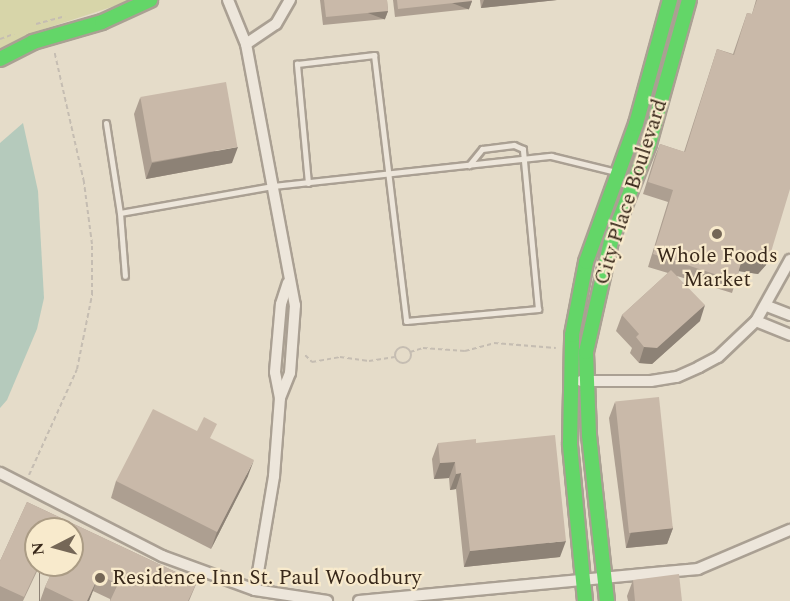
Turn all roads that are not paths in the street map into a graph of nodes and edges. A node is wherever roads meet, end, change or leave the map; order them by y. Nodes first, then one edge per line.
1 (150, 0) edge
2 (228, 0) edge
3 (290, 0) edge
4 (670, 0) edge
5 (689, 0) edge
6 (246, 44) junction
7 (0, 59) edge
8 (106, 123) dead end
9 (526, 159) junction
10 (469, 165) junction
11 (619, 173) junction
12 (388, 174) junction
13 (308, 183) junction
14 (273, 186) junction
15 (120, 213) junction
16 (790, 260) edge
17 (124, 276) dead end
18 (288, 283) junction
19 (767, 306) junction
20 (790, 315) edge
21 (756, 321) junction
22 (790, 335) edge
23 (569, 381) junction
24 (585, 382) junction
25 (280, 398) junction
26 (0, 473) edge
27 (790, 530) edge
28 (604, 577) junction
29 (583, 579) junction
30 (255, 590) junction
31 (437, 597) edge
32 (327, 601) edge
33 (359, 601) edge
34 (585, 601) edge
35 (606, 601) edge

1 - 7 street
2 - 6 street
3 - 6 street
4 - 11 street, City Place Boulevard
5 - 24 street, City Place Boulevard
6 - 14 street
8 - 15 lane
9 - 10 lane
9 - 10 lane
9 - 11 lane
9 - 12 lane
10 - 12 lane
11 - 23 street, City Place Boulevard
12 - 13 lane
12 - 13 lane
13 - 14 lane
14 - 15 lane
14 - 18 street
15 - 17 lane
16 - 19 street
18 - 25 street
18 - 25 street
19 - 20 street
19 - 21 street
21 - 22 street
21 - 24 street
23 - 24 street
23 - 29 street, City Place Boulevard
24 - 28 street, City Place Boulevard
25 - 30 street
26 - 30 street
27 - 28 street
28 - 29 street
28 - 35 street, City Place Boulevard
29 - 31 street
29 - 34 street, City Place Boulevard
30 - 32 street
31 - 33 street

